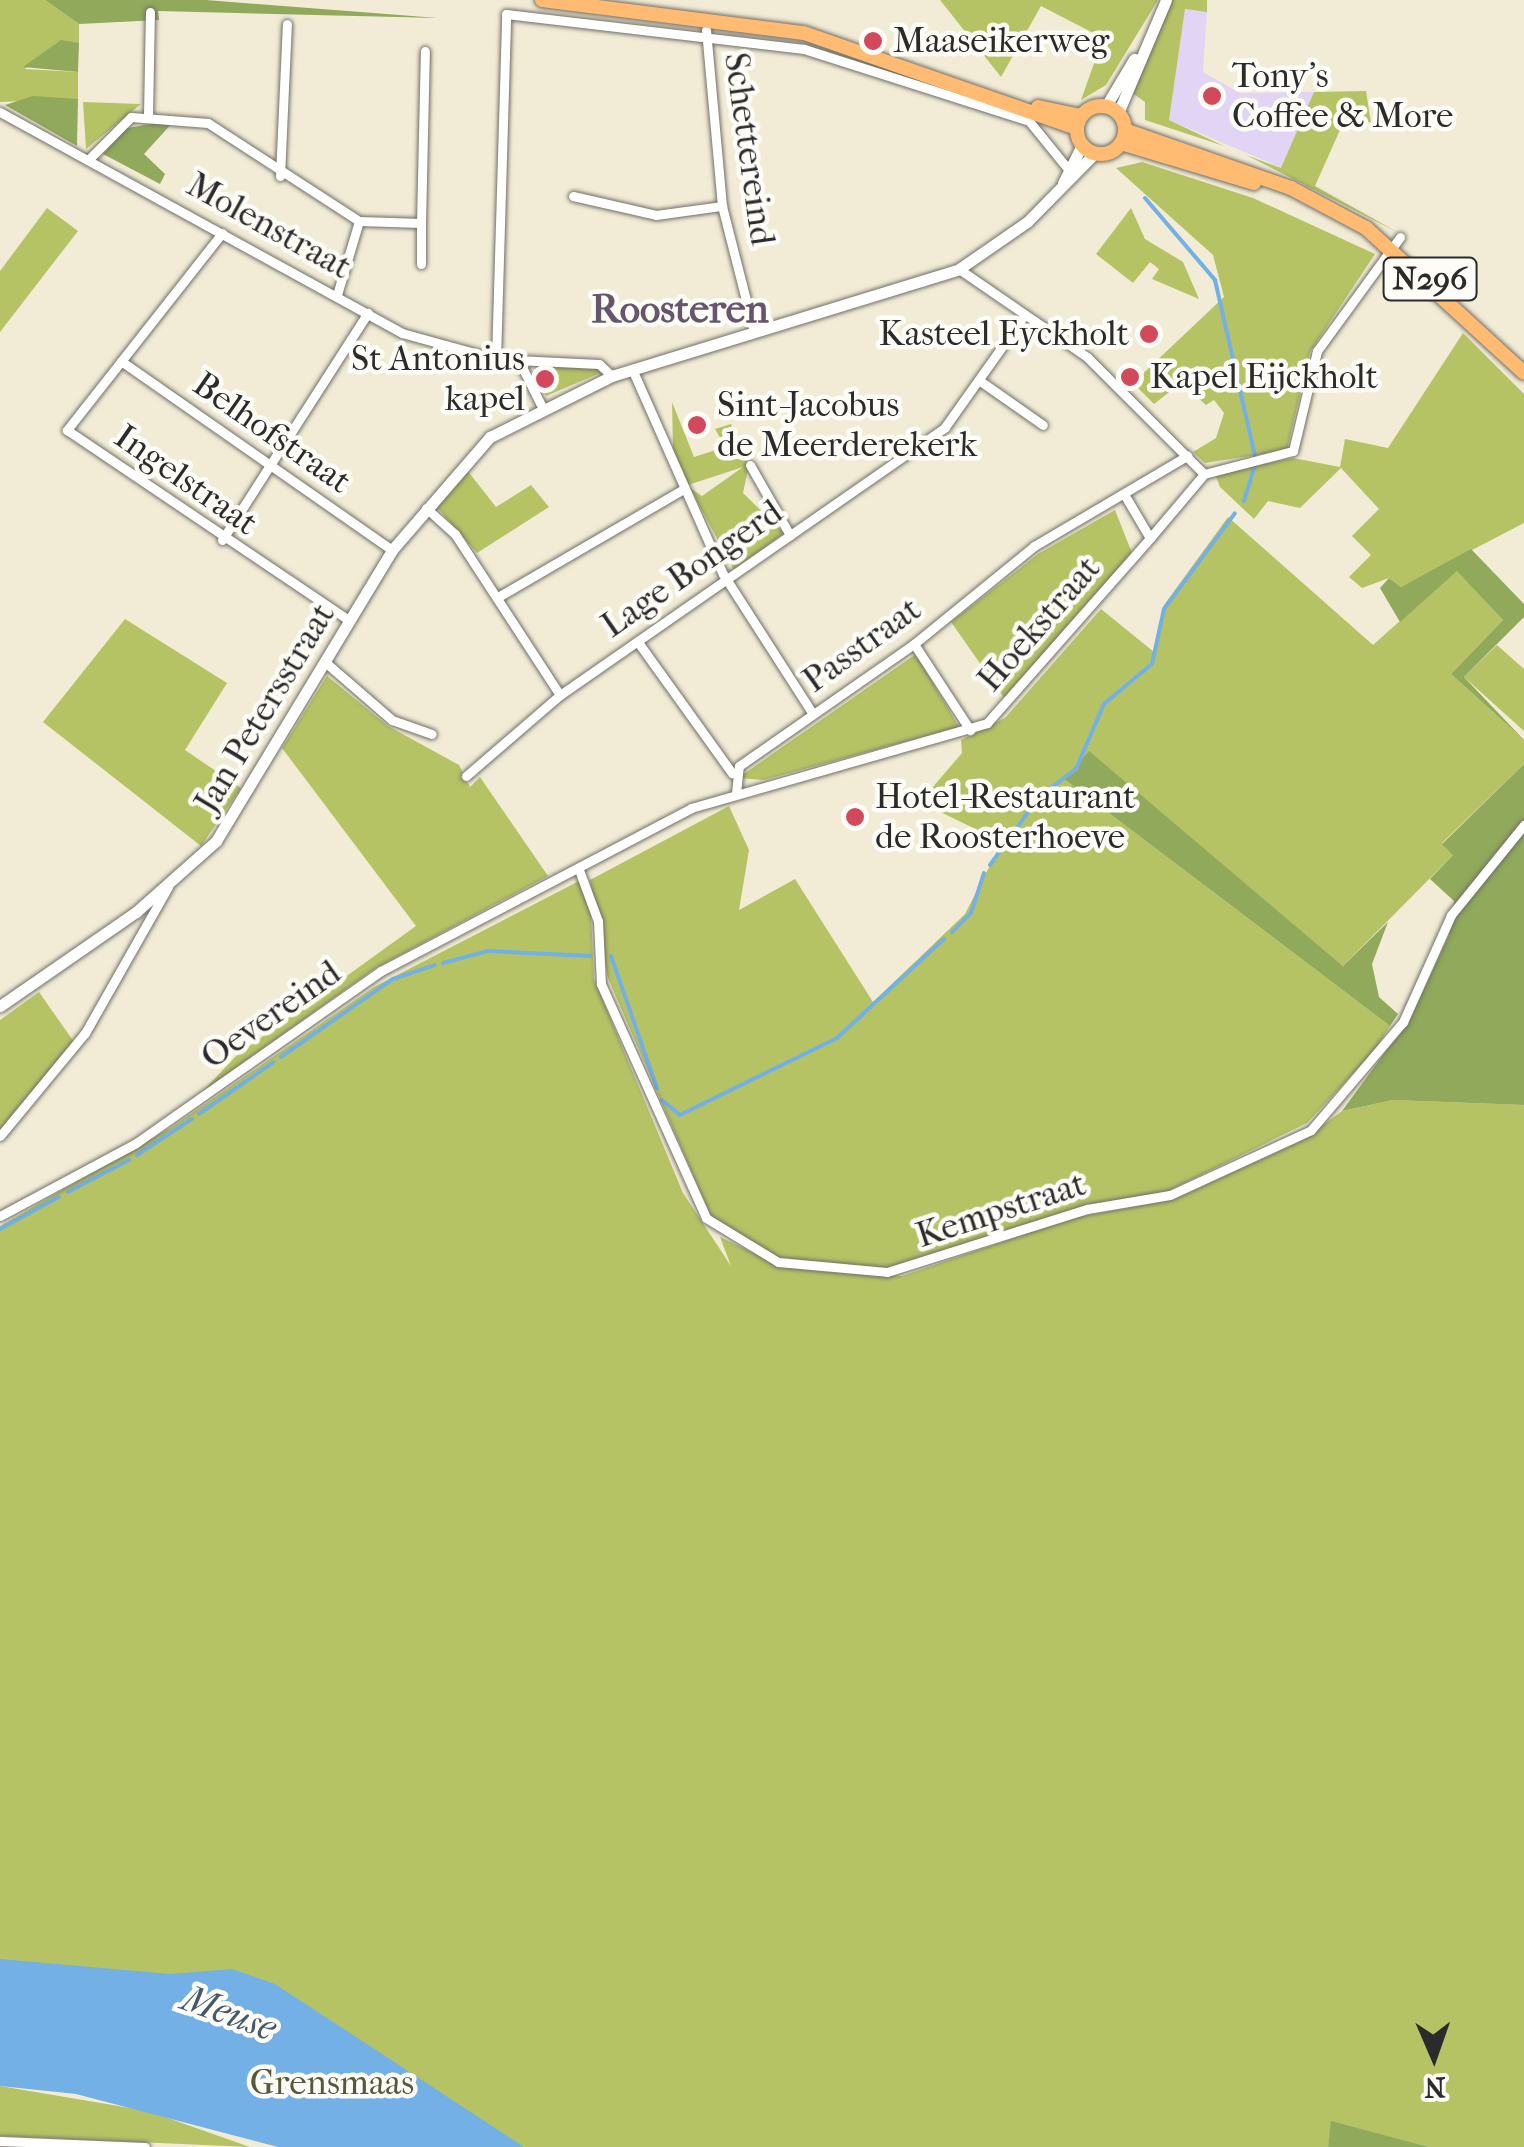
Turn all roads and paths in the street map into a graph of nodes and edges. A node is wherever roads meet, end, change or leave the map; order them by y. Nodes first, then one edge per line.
1 (542, 0) edge
2 (1166, 0) edge
3 (150, 12) dead end
4 (287, 24) dead end
5 (706, 30) junction
6 (425, 50) dead end
7 (1112, 110) junction
8 (0, 112) edge
9 (148, 116) junction
10 (1079, 122) junction
11 (1123, 136) junction
12 (1088, 149) junction
13 (89, 159) junction
14 (1072, 174) junction
15 (280, 176) junction
16 (574, 196) dead end
17 (722, 206) junction
18 (358, 221) junction
19 (422, 223) junction
20 (222, 233) junction
21 (1392, 246) junction
22 (420, 264) dead end
23 (960, 269) junction
24 (337, 295) junction
25 (368, 313) junction
26 (1024, 316) junction
27 (754, 332) junction
28 (496, 359) junction
29 (121, 361) junction
30 (520, 361) junction
31 (632, 369) junction
32 (1524, 373) edge
33 (612, 376) junction
34 (982, 383) junction
35 (541, 405) junction
36 (1043, 426) dead end
37 (1187, 456) junction
38 (269, 464) junction
39 (750, 465) dead end
40 (1204, 474) junction
41 (682, 490) junction
42 (1124, 494) junction
43 (424, 506) junction
44 (790, 535) junction
45 (1150, 538) junction
46 (222, 540) junction
47 (392, 550) junction
48 (727, 581) junction
49 (498, 597) junction
50 (350, 622) junction
51 (914, 644) junction
52 (640, 645) junction
53 (326, 662) junction
54 (560, 695) junction
55 (812, 714) junction
56 (970, 730) junction
57 (432, 734) dead end
58 (732, 774) junction
59 (466, 776) dead end
60 (736, 793) junction
61 (1524, 825) edge
62 (579, 870) junction
63 (170, 885) junction
64 (0, 1006) edge
65 (0, 1136) edge
66 (0, 1216) edge
67 (0, 2141) edge
68 (145, 2147) edge

1 - 10 main road
2 - 7 street
3 - 9 street
4 - 15 street
5 - 14 street
5 - 17 street, Schettereind
5 - 28 street
6 - 19 street
7 - 10 main road
7 - 11 main road
8 - 13 street, Molenstraat
9 - 13 street
9 - 15 street
10 - 12 main road
11 - 12 main road
11 - 21 main road, N296
12 - 14 street
13 - 20 street, Molenstraat
14 - 23 street
15 - 18 street
16 - 17 street
17 - 27 street, Schettereind
18 - 19 street
18 - 24 street
19 - 22 street
20 - 24 street, Molenstraat
20 - 29 street
21 - 32 main road, N296
21 - 40 street
23 - 26 street
23 - 27 street, Jan Petersstraat
24 - 25 street, Molenstraat
25 - 28 street, Molenstraat
25 - 38 street
26 - 34 street, Lage Bongerd
26 - 37 street
27 - 31 street, Jan Petersstraat
28 - 30 street, Molenstraat
29 - 38 street, Belhofstraat
29 - 46 street, Ingelstraat
30 - 33 street, Molenstraat
30 - 35 street
31 - 33 street, Jan Petersstraat
31 - 41 street
33 - 35 street, Jan Petersstraat
34 - 36 street
34 - 44 street, Lage Bongerd
35 - 43 street, Jan Petersstraat
37 - 40 street
37 - 42 street, Passtraat
38 - 46 street
38 - 47 street, Belhofstraat
39 - 44 street
40 - 45 street, Hoekstraat
41 - 48 street
41 - 49 street
42 - 45 street
42 - 51 street, Passtraat
43 - 47 street, Jan Petersstraat
43 - 49 street
44 - 48 street, Lage Bongerd
45 - 56 street, Hoekstraat
46 - 50 street, Ingelstraat
47 - 50 street, Jan Petersstraat
48 - 52 street, Lage Bongerd
48 - 55 street
49 - 54 street
50 - 53 street, Jan Petersstraat
51 - 55 street, Passtraat
51 - 56 street
52 - 54 street, Lage Bongerd
52 - 58 street
53 - 57 street
53 - 63 street, Jan Petersstraat
54 - 59 street, Lage Bongerd
55 - 58 street, Passtraat
56 - 60 street, Hoekstraat
58 - 60 street
60 - 62 street
61 - 62 street, Kempstraat
62 - 66 street, Oevereind
63 - 64 street, Jan Petersstraat
63 - 65 street
67 - 68 street

